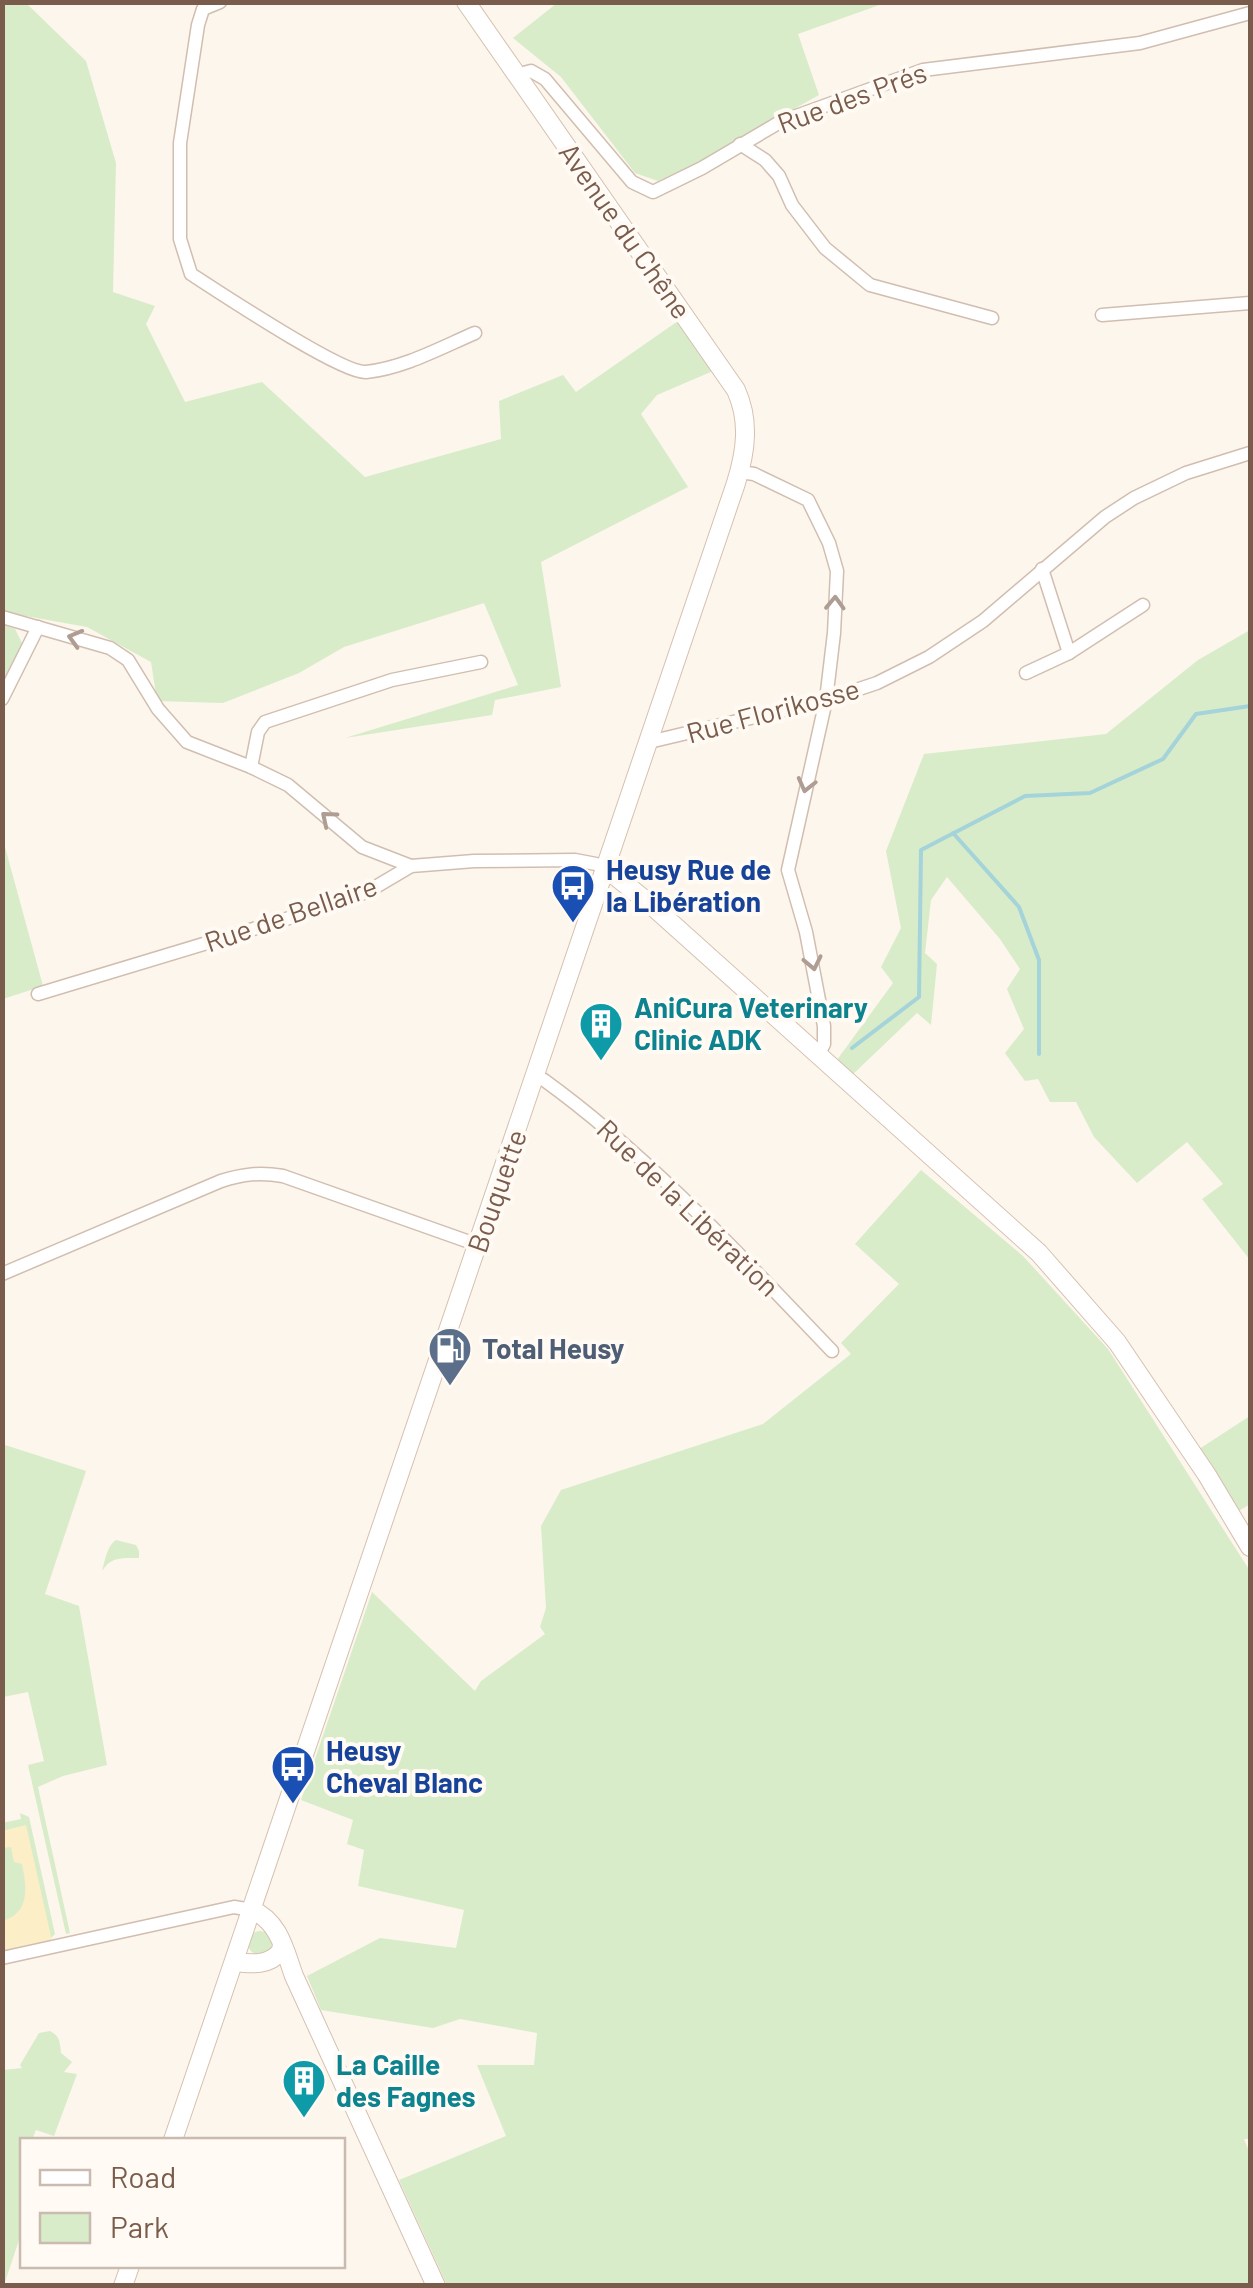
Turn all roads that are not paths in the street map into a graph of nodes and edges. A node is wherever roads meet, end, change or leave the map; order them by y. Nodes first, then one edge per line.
1 (220, 2) edge
2 (466, 2) edge
3 (199, 6) edge
4 (1250, 13) edge
5 (516, 74) junction
6 (740, 144) junction
7 (1250, 303) edge
8 (1102, 315) dead end
9 (992, 318) dead end
10 (475, 333) dead end
11 (1250, 452) edge
12 (740, 472) junction
13 (1042, 569) junction
14 (1142, 605) dead end
15 (2, 617) edge
16 (38, 627) junction
17 (1068, 653) junction
18 (481, 662) dead end
19 (1026, 673) dead end
20 (2, 698) edge
21 (826, 700) junction
22 (648, 742) junction
23 (251, 767) junction
24 (410, 866) junction
25 (604, 868) junction
26 (38, 994) dead end
27 (818, 1056) junction
28 (536, 1076) junction
29 (478, 1246) junction
30 (2, 1274) edge
31 (832, 1351) dead end
32 (1250, 1547) edge
33 (252, 1910) junction
34 (282, 1944) junction
35 (2, 1958) edge
36 (271, 1961) junction
37 (234, 1962) junction
38 (294, 1976) junction
39 (174, 2138) edge
40 (436, 2286) edge

1 - 3 street
2 - 5 main road, Avenue du Chêne
3 - 10 street
4 - 6 street, Rue des Prés
5 - 6 street, Rue des Prés
5 - 12 main road, Avenue du Chêne
6 - 9 street
7 - 8 street
11 - 13 street, Rue Florikosse
21 -> 12 street
12 - 22 main road, Bouquette
13 - 17 street
13 - 21 street, Rue Florikosse
14 - 17 street
15 - 16 street
16 - 20 street
23 -> 16 street
17 - 19 street
18 - 23 street
21 - 22 street, Rue Florikosse
21 -> 27 street
22 - 25 main road, Bouquette
24 -> 23 street
24 - 25 street, Rue de Bellaire
24 - 26 street, Rue de Bellaire
25 - 27 main road
25 - 28 main road, Bouquette
27 - 32 main road
28 - 29 main road, Bouquette
28 - 31 street, Rue de la Libération
29 - 30 street
29 - 33 main road, Bouquette
33 - 34 main road
33 - 35 street
33 - 37 main road, Bouquette
34 - 36 main road
34 - 38 main road
36 - 37 main road
36 - 38 main road
37 - 39 main road, Bouquette
38 - 40 main road

